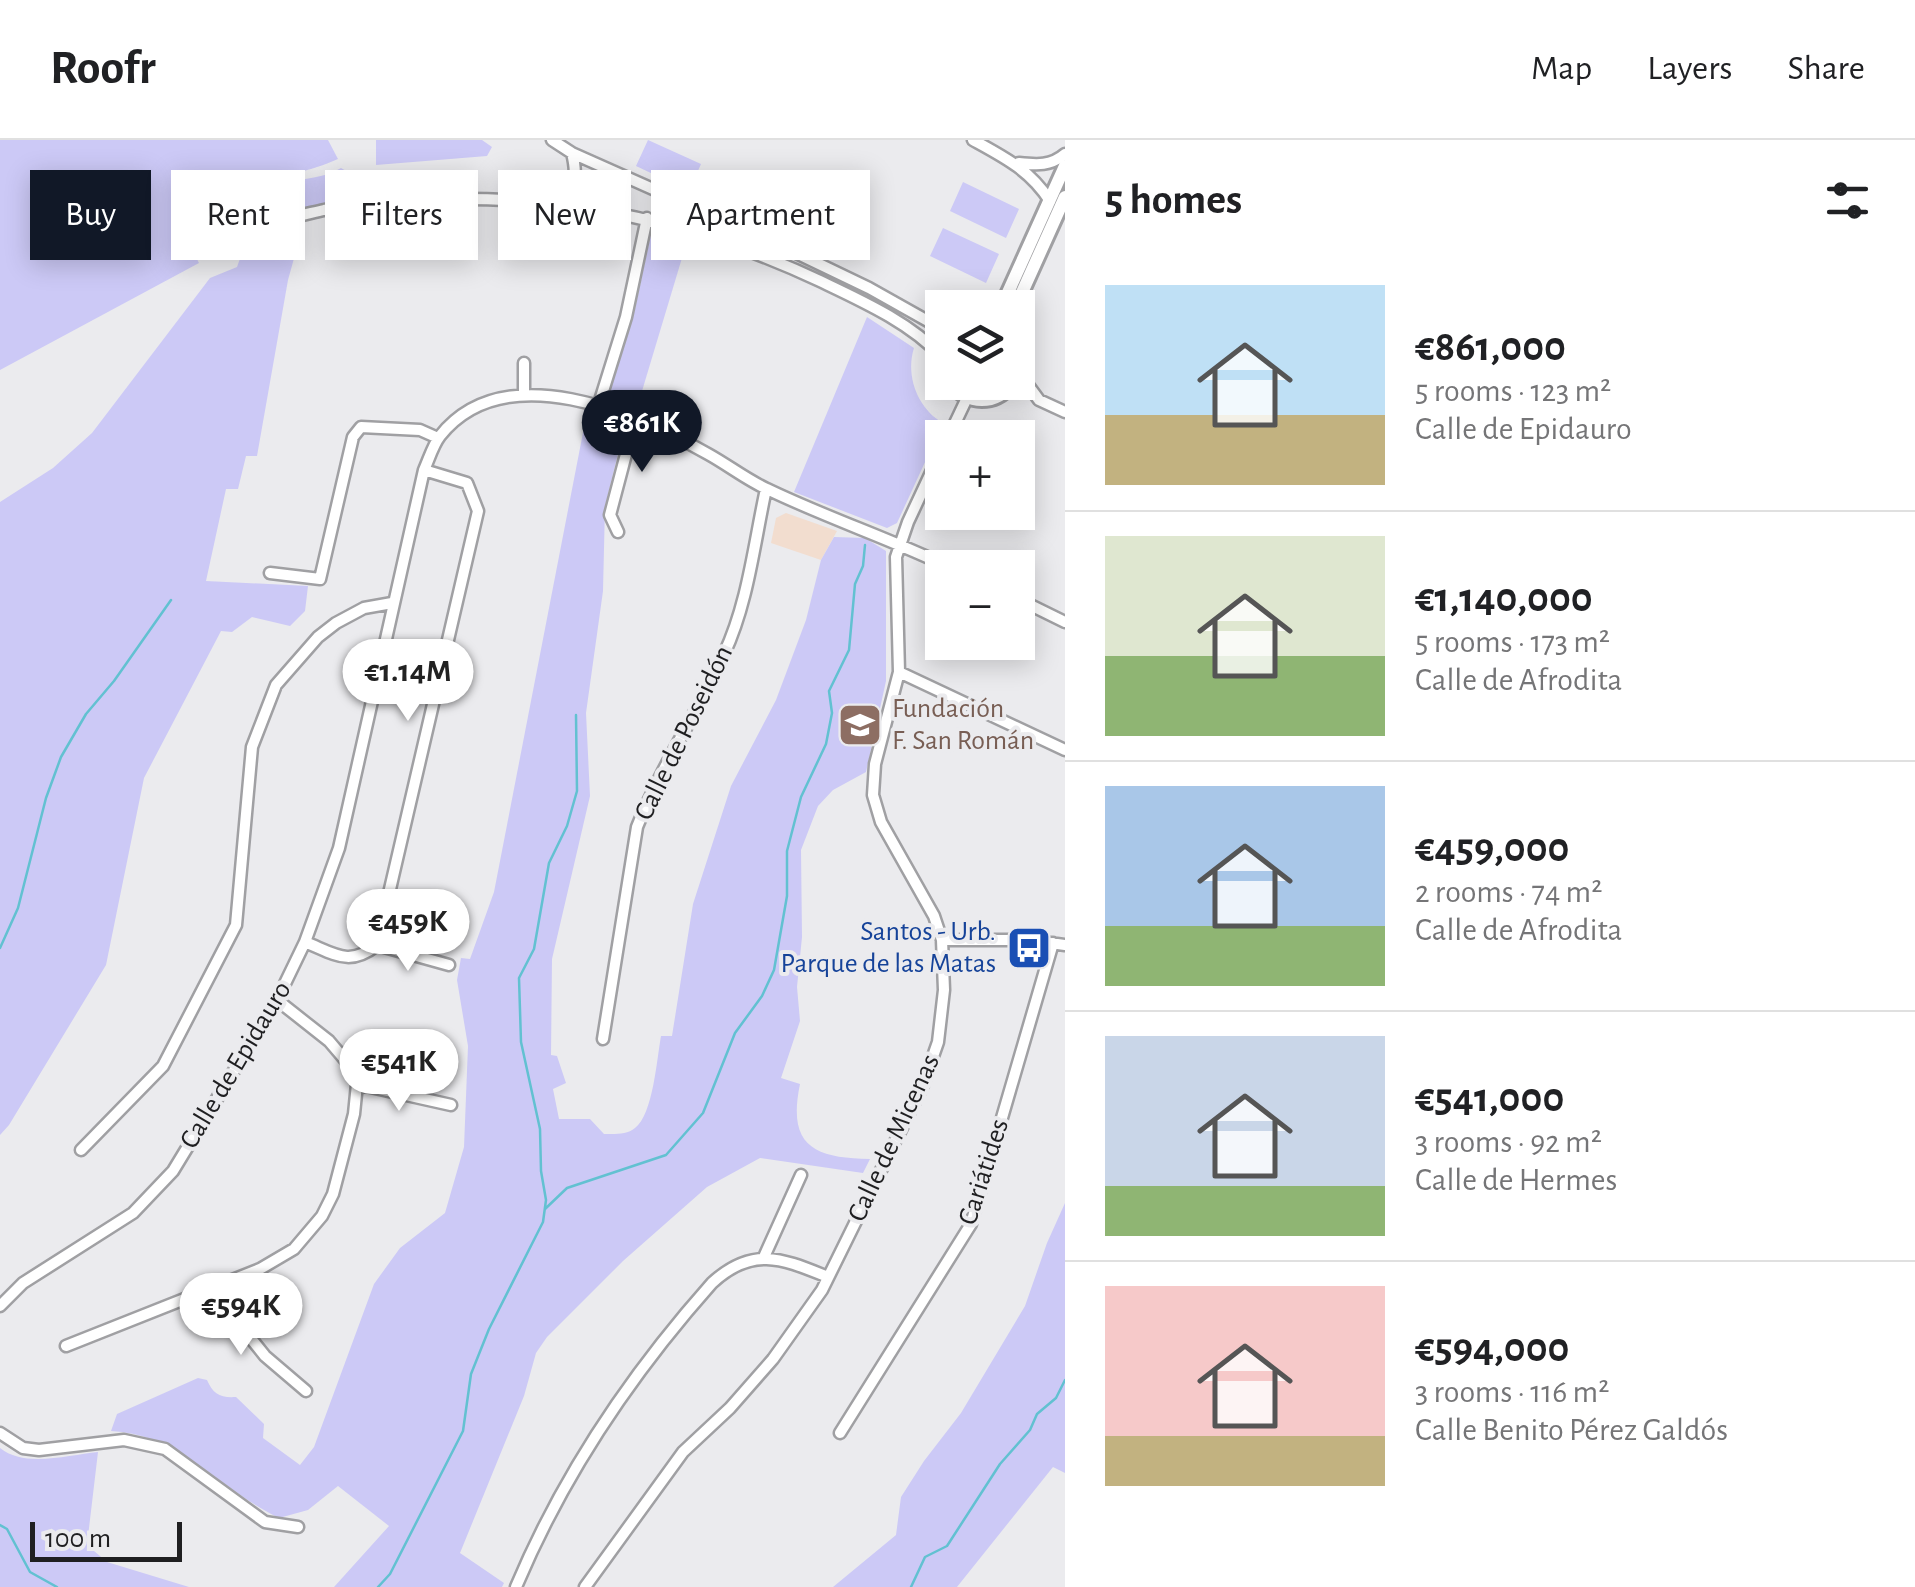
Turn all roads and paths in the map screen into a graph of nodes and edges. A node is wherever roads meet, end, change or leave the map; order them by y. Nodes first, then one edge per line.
1 (552, 140) edge
2 (973, 140) edge
3 (572, 152) junction
4 (1065, 154) edge
5 (1016, 163) junction
6 (1065, 166) edge
7 (576, 170) edge
8 (651, 188) edge
9 (1065, 197) edge
10 (498, 198) edge
11 (1050, 201) junction
12 (631, 215) edge
13 (305, 216) edge
14 (647, 218) junction
15 (651, 219) edge
16 (774, 260) edge
17 (808, 260) edge
18 (1009, 290) edge
19 (1024, 290) edge
20 (925, 319) edge
21 (925, 340) edge
22 (524, 364) dead end
23 (524, 394) junction
24 (1035, 395) edge
25 (598, 406) junction
26 (1065, 412) edge
27 (635, 420) junction
28 (438, 438) junction
29 (424, 470) junction
30 (925, 487) edge
31 (766, 489) junction
32 (618, 532) dead end
33 (900, 543) junction
34 (925, 555) edge
35 (270, 573) dead end
36 (392, 603) junction
37 (1035, 607) edge
38 (1065, 622) edge
39 (899, 672) junction
40 (1065, 750) edge
41 (942, 940) junction
42 (305, 942) junction
43 (1059, 944) edge
44 (377, 946) junction
45 (450, 965) dead end
46 (277, 1000) junction
47 (603, 1039) dead end
48 (357, 1084) junction
49 (450, 1105) dead end
50 (81, 1150) dead end
51 (801, 1175) dead end
52 (764, 1258) junction
53 (828, 1278) junction
54 (212, 1290) junction
55 (0, 1306) edge
56 (66, 1346) dead end
57 (306, 1391) dead end
58 (0, 1432) edge
59 (840, 1433) dead end
60 (298, 1526) dead end
61 (516, 1587) edge
62 (584, 1587) edge

1 - 3 street
2 - 5 street
3 - 7 street
3 - 8 street
4 - 5 street
5 - 11 street
6 - 11 street
9 - 19 street
10 - 13 street
11 - 18 street
12 - 14 street
14 - 15 street
14 - 25 street
16 - 21 street
17 - 20 street
22 - 23 street
23 - 25 street, Calle de Epidauro
23 - 28 street, Calle de Epidauro
24 - 26 street
25 - 27 street, Calle de Epidauro
27 - 31 street, Calle de Epidauro
27 - 32 street
28 - 29 street, Calle de Epidauro
28 - 35 street
29 - 36 street, Calle de Epidauro
29 - 44 street
30 - 33 street, Calle de Micenas
31 - 33 street, Calle de Epidauro
31 - 47 street, Calle de Poseidón
33 - 34 street, Calle de Epidauro
33 - 39 street, Calle de Micenas
36 - 42 street, Calle de Epidauro
36 - 50 street
37 - 38 street
39 - 40 street
39 - 41 street, Calle de Micenas
41 - 43 street
41 - 53 street, Calle de Micenas
42 - 44 street
42 - 46 street, Calle de Epidauro
43 - 59 street, Cariátides
44 - 45 street
46 - 48 street
46 - 55 street, Calle de Epidauro
48 - 49 street
48 - 54 street
51 - 52 street
52 - 53 street
52 - 61 street
53 - 62 street, Calle de Micenas
54 - 56 street
54 - 57 street
58 - 60 street

